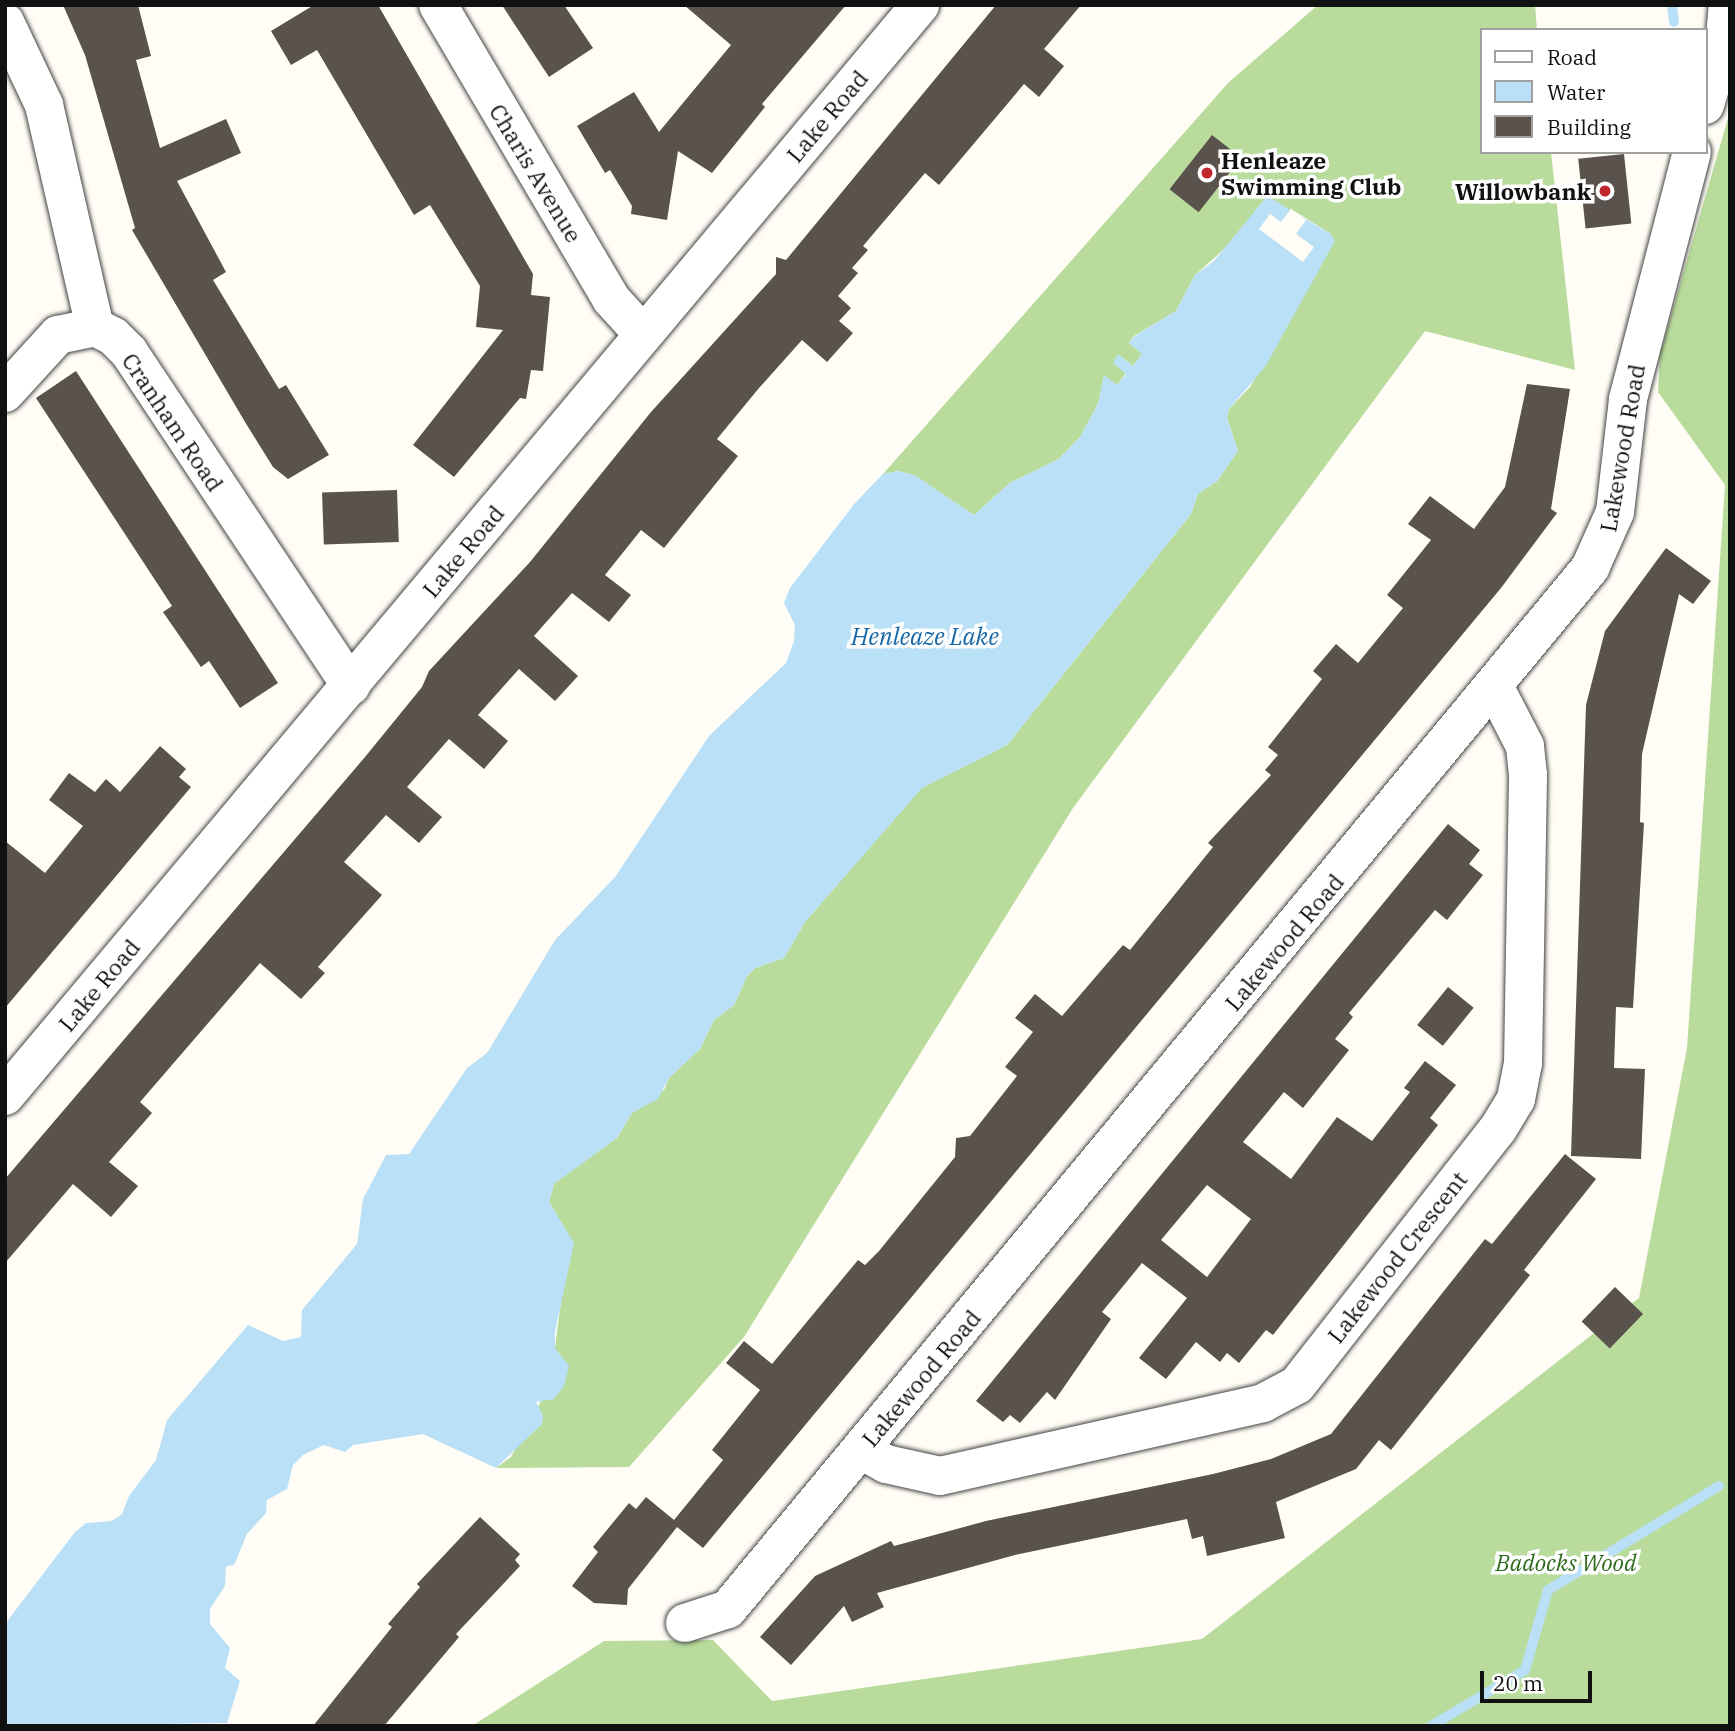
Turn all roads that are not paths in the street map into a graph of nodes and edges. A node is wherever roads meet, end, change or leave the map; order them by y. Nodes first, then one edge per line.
1 (438, 5) edge
2 (920, 5) edge
3 (1728, 5) edge
4 (5, 22) edge
5 (1707, 98) edge
6 (1691, 154) edge
7 (95, 327) junction
8 (643, 334) junction
9 (5, 393) edge
10 (351, 686) junction
11 (1495, 688) junction
12 (5, 1096) edge
13 (861, 1450) junction
14 (685, 1623) dead end

1 - 8 street, Charis Avenue
2 - 8 street, Lake Road
3 - 5 street
4 - 7 street
6 - 11 street, Lakewood Road
7 - 9 street
7 - 10 street, Cranham Road
8 - 10 street, Lake Road
10 - 12 street, Lake Road
11 - 13 street, Lakewood Road
11 - 13 street, Lakewood Crescent
13 - 14 street, Lakewood Road

